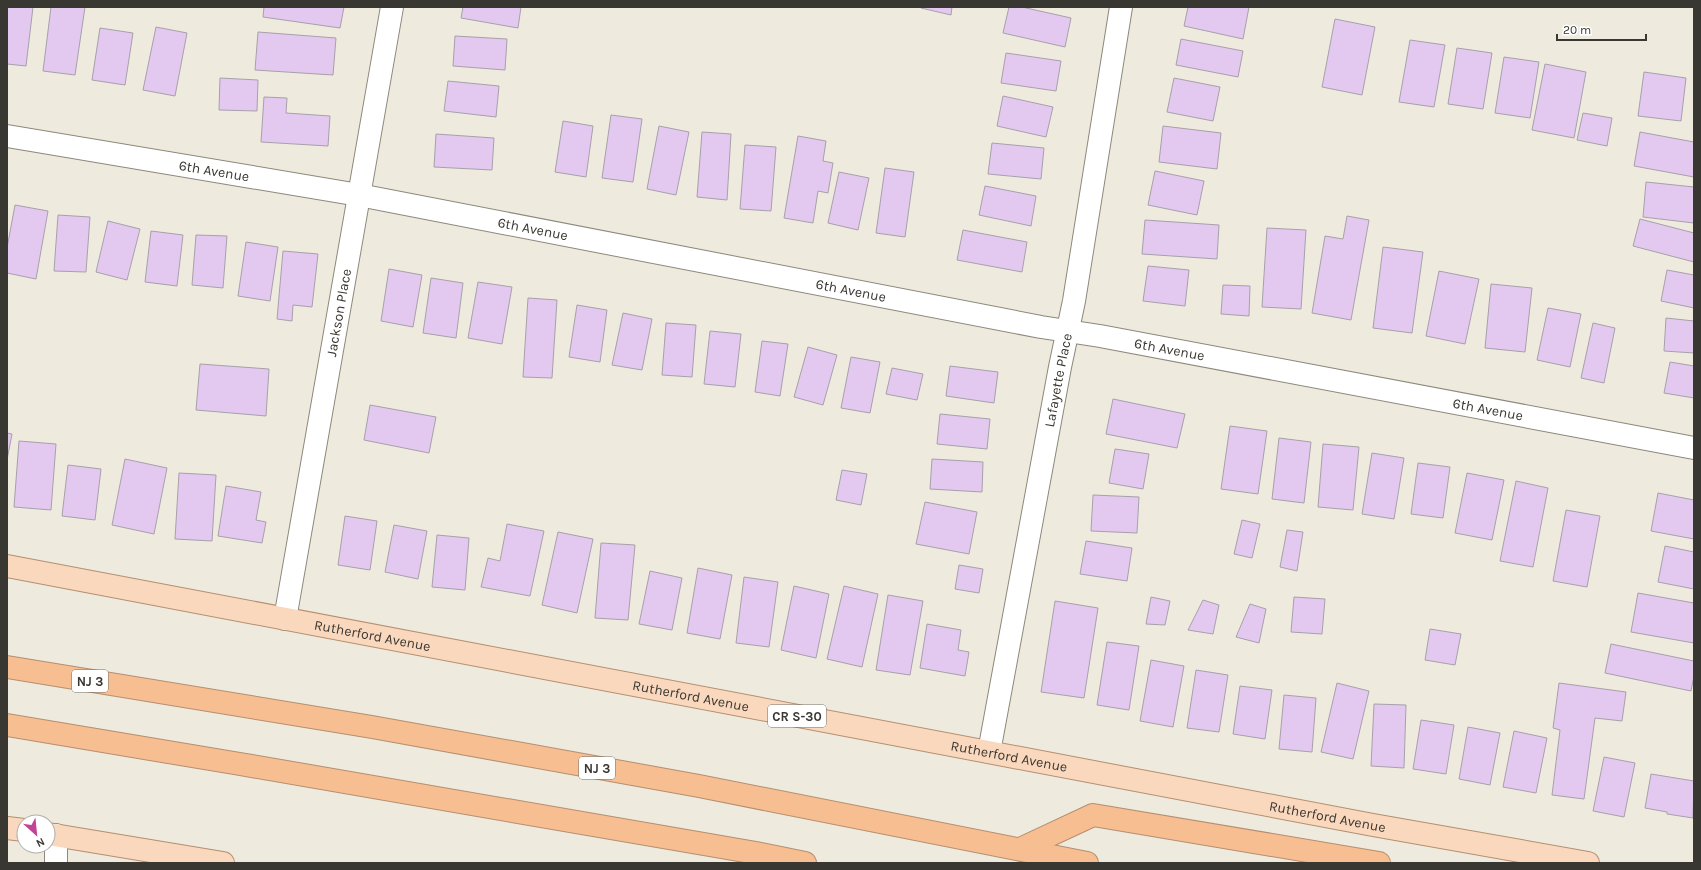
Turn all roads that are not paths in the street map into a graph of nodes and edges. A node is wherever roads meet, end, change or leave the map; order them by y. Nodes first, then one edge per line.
1 (392, 7) edge
2 (1121, 7) edge
3 (7, 136) edge
4 (359, 196) junction
5 (1068, 331) junction
6 (1694, 448) edge
7 (7, 566) edge
8 (285, 619) junction
9 (7, 668) edge
10 (7, 725) edge
11 (989, 752) junction
12 (56, 835) edge
13 (1020, 849) junction
14 (756, 853) junction
15 (223, 863) edge
16 (722, 863) edge
17 (805, 863) edge
18 (1088, 863) edge
19 (1379, 863) edge
20 (1588, 863) edge

1 - 4 street, Jackson Place
2 - 5 street, Lafayette Place
3 - 4 street, 6th Avenue
4 - 5 street, 6th Avenue
4 - 8 street, Jackson Place
5 - 6 street, 6th Avenue
5 - 11 street, Lafayette Place
7 - 8 main road, Rutherford Avenue / CR S-30
8 - 11 main road, Rutherford Avenue / CR S-30
9 - 13 highway, NJ 3
10 - 14 highway
11 - 20 main road, Rutherford Avenue / CR S-30
12 - 15 main road
13 - 18 highway, NJ 3
13 - 19 highway
14 - 16 highway
14 - 17 highway

